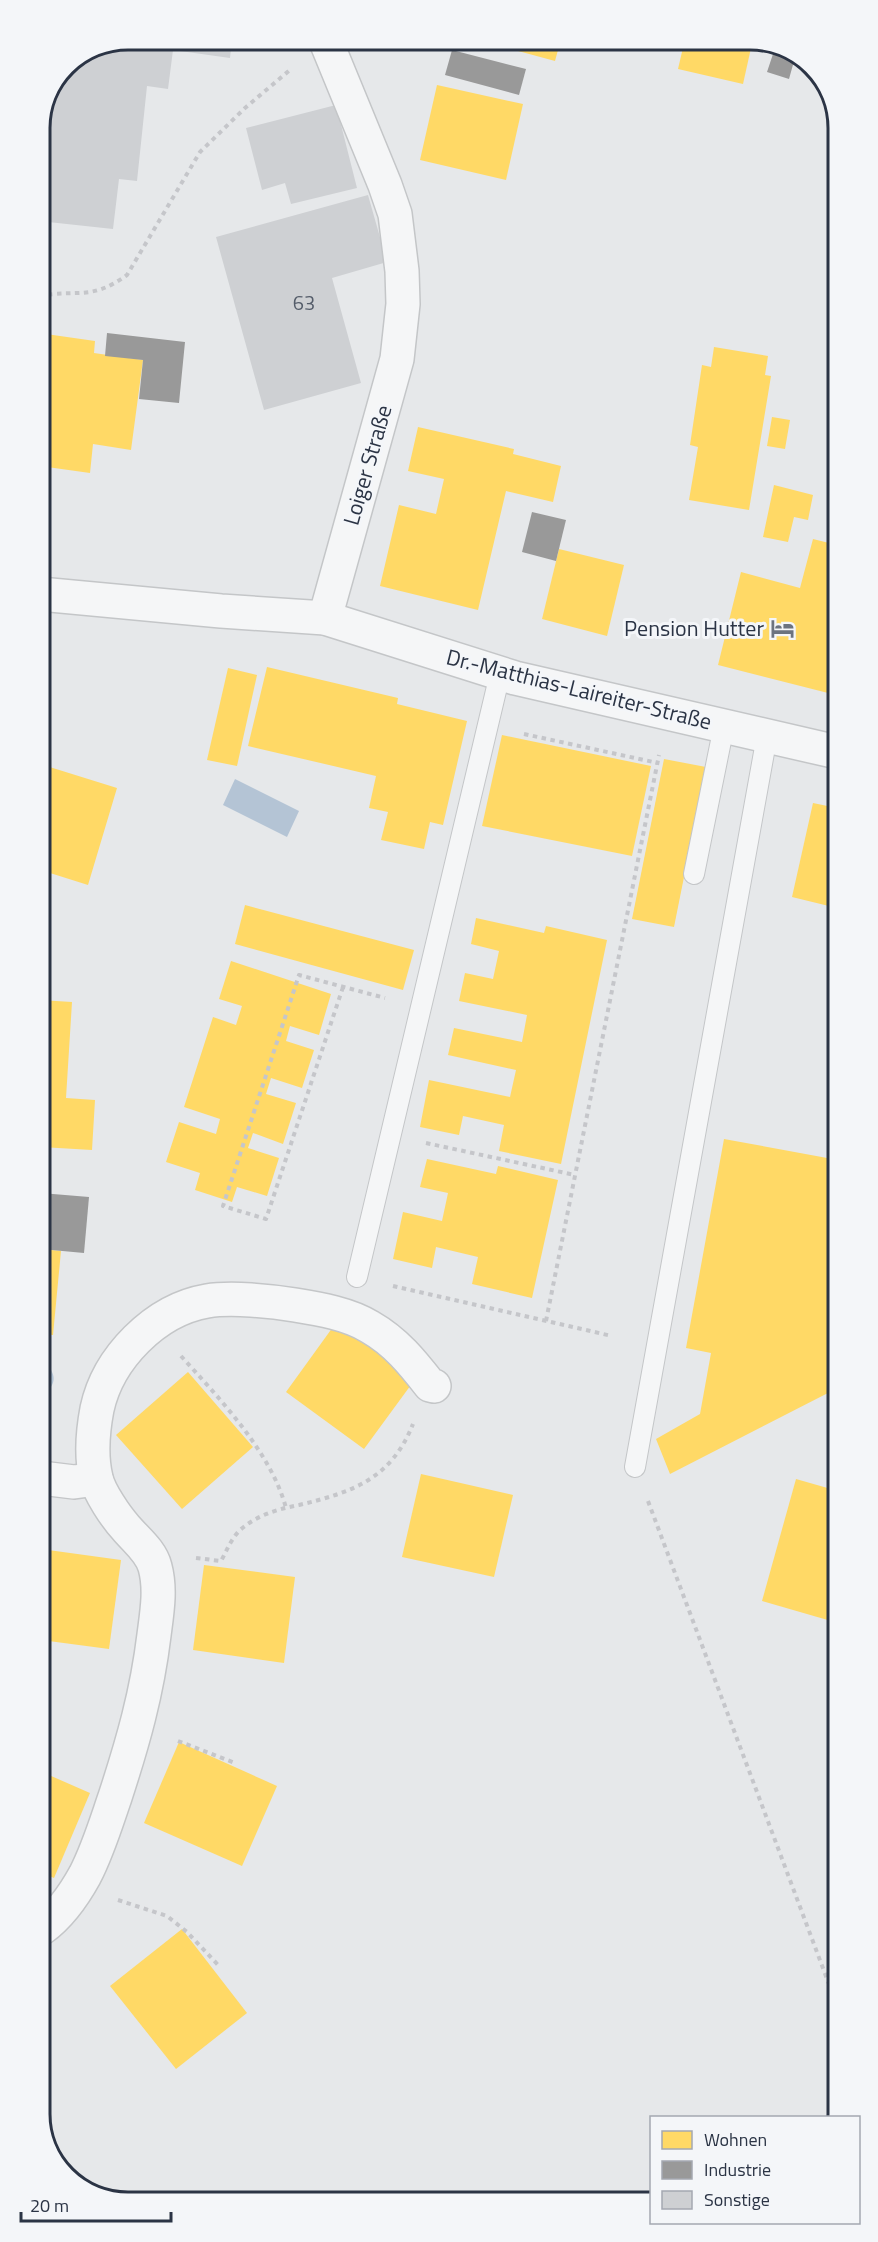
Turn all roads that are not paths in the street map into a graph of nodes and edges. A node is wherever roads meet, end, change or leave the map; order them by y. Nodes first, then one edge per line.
1 (330, 50) edge
2 (50, 595) edge
3 (325, 618) junction
4 (500, 674) junction
5 (724, 726) junction
6 (767, 736) junction
7 (828, 750) edge
8 (694, 873) dead end
9 (357, 1277) road end
10 (432, 1385) road end
11 (635, 1467) road end
12 (50, 1479) edge
13 (96, 1479) junction
14 (50, 1921) edge

1 - 3 street, Loiger Straße
2 - 3 street
3 - 4 street, Dr.-Matthias-Laireiter-Straße
4 - 5 street, Dr.-Matthias-Laireiter-Straße
4 - 9 lane
5 - 6 street, Dr.-Matthias-Laireiter-Straße
5 - 8 lane
6 - 7 street, Dr.-Matthias-Laireiter-Straße
6 - 11 lane
10 - 13 street
12 - 13 street
13 - 14 street

